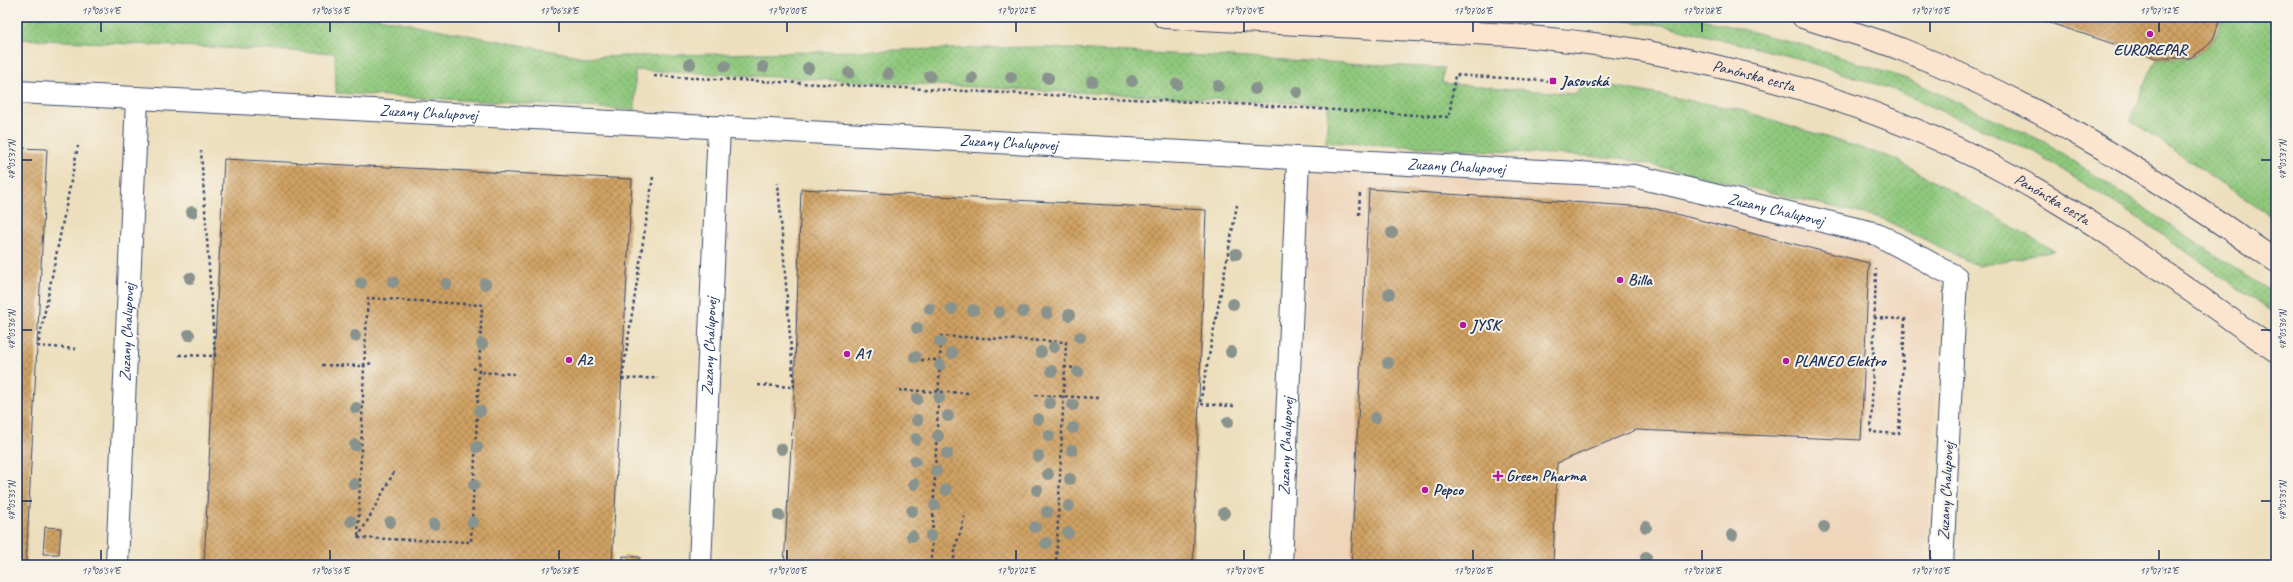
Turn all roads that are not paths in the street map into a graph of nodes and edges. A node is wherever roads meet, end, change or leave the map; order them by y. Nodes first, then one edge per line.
1 (1164, 17) edge
2 (1803, 17) edge
3 (17, 92) edge
4 (137, 99) junction
5 (720, 127) junction
6 (1298, 159) junction
7 (2276, 261) edge
8 (2276, 352) edge
9 (117, 565) edge
10 (700, 565) edge
11 (1281, 565) edge
12 (1942, 565) edge

1 - 8 main road, Panónska cesta
2 - 7 main road
3 - 4 street, Zuzany Chalupovej
4 - 5 street, Zuzany Chalupovej
4 - 9 street, Zuzany Chalupovej
5 - 6 street, Zuzany Chalupovej
5 - 10 street, Zuzany Chalupovej
6 - 11 street, Zuzany Chalupovej
6 - 12 street, Zuzany Chalupovej

